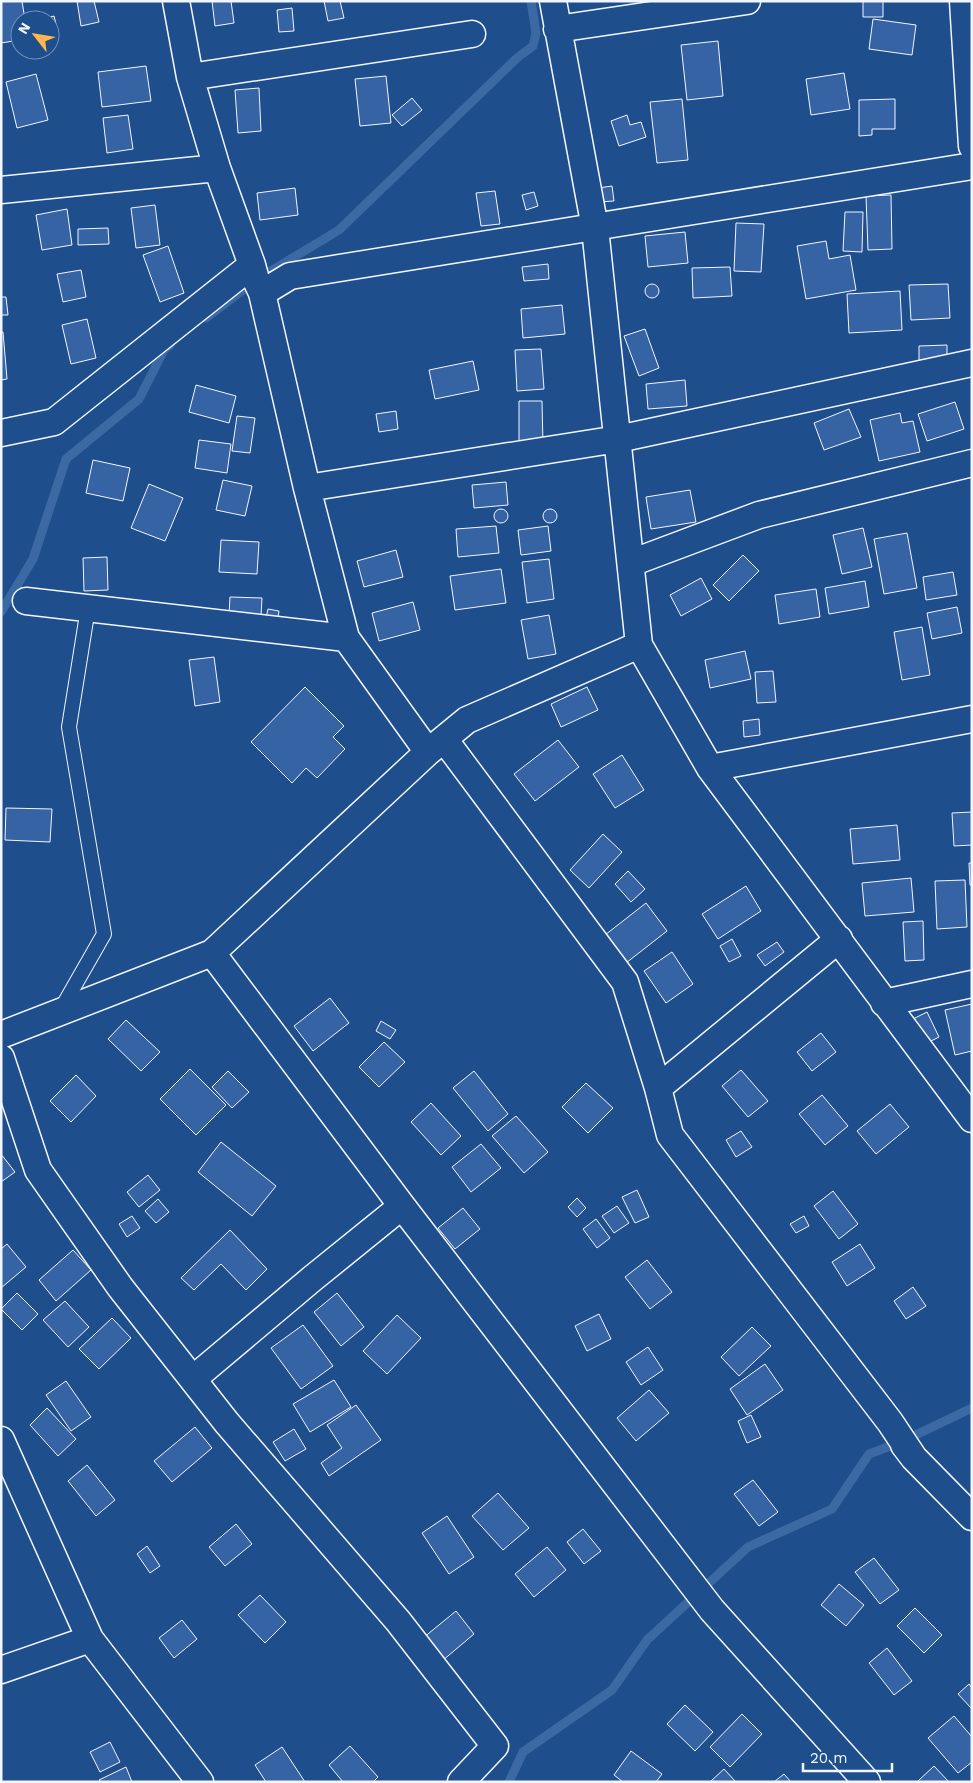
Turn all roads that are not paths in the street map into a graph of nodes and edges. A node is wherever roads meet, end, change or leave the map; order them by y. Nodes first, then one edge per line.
1 (176, 1) edge
2 (553, 1) edge
3 (747, 1) edge
4 (963, 1) edge
5 (557, 29) junction
6 (472, 34) dead end
7 (190, 77) junction
8 (972, 146) edge
9 (972, 166) edge
10 (217, 168) junction
11 (1, 190) edge
12 (595, 228) junction
13 (252, 265) junction
14 (262, 293) junction
15 (972, 363) edge
16 (1, 433) edge
17 (618, 439) junction
18 (972, 463) edge
19 (307, 488) junction
20 (631, 563) junction
21 (26, 601) dead end
22 (88, 608) junction
23 (346, 638) junction
24 (639, 645) junction
25 (972, 719) edge
26 (436, 746) junction
27 (710, 768) junction
28 (839, 939) junction
29 (212, 953) junction
30 (972, 984) edge
31 (884, 1003) junction
32 (58, 1013) junction
33 (1, 1035) edge
34 (1, 1058) edge
35 (658, 1088) junction
36 (972, 1120) edge
37 (402, 1206) junction
38 (193, 1379) junction
39 (1, 1440) edge
40 (972, 1517) edge
41 (90, 1639) junction
42 (1, 1670) edge
43 (200, 1782) edge
44 (461, 1782) edge
45 (867, 1782) edge

1 - 7 street
2 - 5 street
3 - 5 street
4 - 8 street
5 - 12 street
6 - 7 street
7 - 10 street
9 - 12 street
10 - 11 street
10 - 13 street
12 - 14 street
12 - 17 street
13 - 14 street
13 - 16 street
14 - 19 street
15 - 17 street
17 - 19 street
17 - 20 street
18 - 20 street
19 - 23 street
20 - 24 street
21 - 22 street
22 - 23 street
22 - 32 lane
23 - 26 street
24 - 26 street
24 - 27 street
25 - 27 street
26 - 29 street
26 - 35 street
27 - 28 street
28 - 31 street
28 - 35 street
29 - 32 street
29 - 37 street
30 - 31 street
31 - 36 street
32 - 33 street
34 - 38 street
35 - 40 street
37 - 38 street
37 - 45 street
38 - 44 street
39 - 41 street
41 - 42 street
41 - 43 street

